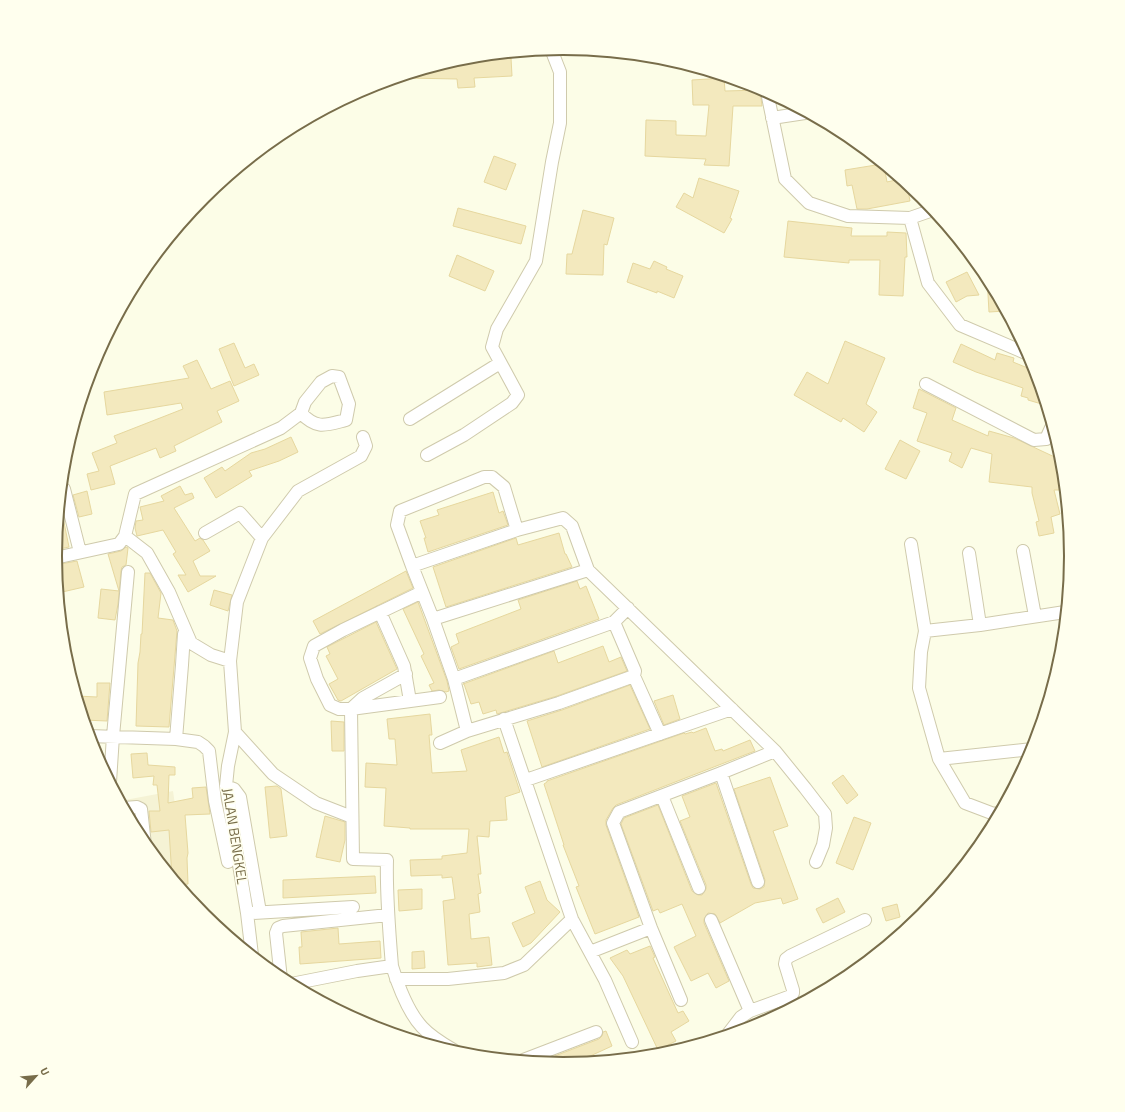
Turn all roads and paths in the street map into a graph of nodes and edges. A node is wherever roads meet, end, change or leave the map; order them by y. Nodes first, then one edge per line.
1 (554, 55) edge
2 (768, 100) edge
3 (797, 114) edge
4 (772, 118) junction
5 (926, 212) edge
6 (910, 218) junction
7 (1019, 350) edge
8 (500, 363) junction
9 (926, 384) dead end
10 (301, 412) junction
11 (410, 419) dead end
12 (1048, 435) edge
13 (363, 437) dead end
14 (427, 455) dead end
15 (66, 495) edge
16 (517, 530) junction
17 (205, 533) dead end
18 (125, 536) junction
19 (262, 538) junction
20 (911, 544) dead end
21 (1023, 551) dead end
22 (80, 552) junction
23 (969, 553) dead end
24 (62, 556) edge
25 (412, 566) junction
26 (588, 570) junction
27 (128, 572) dead end
28 (420, 593) dead end
29 (628, 608) junction
30 (380, 612) junction
31 (1060, 613) edge
32 (1035, 616) junction
33 (433, 619) junction
34 (614, 622) junction
35 (980, 625) junction
36 (925, 632) junction
37 (184, 634) dead end
38 (230, 661) junction
39 (406, 674) junction
40 (634, 676) junction
41 (454, 679) junction
42 (440, 697) dead end
43 (410, 701) junction
44 (351, 709) junction
45 (732, 709) junction
46 (504, 719) junction
47 (467, 731) junction
48 (235, 732) junction
49 (660, 734) junction
50 (95, 736) edge
51 (113, 736) junction
52 (176, 739) junction
53 (440, 743) dead end
54 (1024, 750) edge
55 (775, 751) junction
56 (939, 759) junction
57 (111, 773) edge
58 (721, 774) junction
59 (526, 780) junction
60 (226, 786) junction
61 (662, 796) junction
62 (130, 808) edge
63 (992, 813) edge
64 (352, 817) junction
65 (144, 831) edge
66 (228, 862) dead end
67 (816, 862) dead end
68 (758, 882) dead end
69 (699, 888) dead end
70 (353, 907) dead end
71 (260, 912) junction
72 (247, 913) junction
73 (388, 915) junction
74 (572, 919) junction
75 (711, 920) dead end
76 (865, 920) dead end
77 (651, 928) junction
78 (251, 948) edge
79 (590, 952) junction
80 (392, 966) junction
81 (281, 971) edge
82 (396, 979) junction
83 (299, 982) edge
84 (681, 1000) dead end
85 (750, 1011) junction
86 (734, 1026) edge
87 (596, 1032) dead end
88 (439, 1041) edge
89 (632, 1042) dead end
90 (533, 1056) edge

1 - 8 street
2 - 4 street
3 - 4 street
4 - 6 street
5 - 6 street
6 - 7 street
8 - 11 street
8 - 14 street
9 - 12 street
10 - 10 street
10 - 18 street
13 - 19 street, JALAN BENGKEL
15 - 22 street
16 - 25 street
16 - 25 street
16 - 26 street
17 - 19 street
18 - 22 street
18 - 38 street
19 - 38 street, JALAN BENGKEL
20 - 36 street
21 - 32 street
22 - 24 street
23 - 35 street
25 - 33 street
26 - 29 street
26 - 33 street
27 - 51 street
28 - 30 street
29 - 34 street
29 - 45 street
30 - 39 street
30 - 44 street
31 - 32 street
32 - 35 street
33 - 41 street
34 - 40 street
34 - 41 street
35 - 36 street
36 - 56 street
37 - 52 street
38 - 48 street, JALAN BENGKEL
39 - 43 street
39 - 44 street
40 - 46 street
40 - 49 street
41 - 47 street
42 - 43 street
43 - 44 street
44 - 64 street
45 - 49 street
45 - 55 street
46 - 47 street
46 - 59 street
47 - 53 street
48 - 60 street, JALAN BENGKEL
48 - 64 street
49 - 59 street
50 - 51 street
51 - 52 street
51 - 57 street
52 - 66 street
54 - 56 street
55 - 58 street
55 - 67 street
56 - 63 street
58 - 61 street
58 - 68 street
59 - 74 street
60 - 71 street
60 - 72 street, JALAN BENGKEL
61 - 69 street
61 - 77 street
62 - 65 street
64 - 73 street
70 - 71 street
71 - 72 street
72 - 78 street, JALAN BENGKEL
73 - 80 street
73 - 81 street
74 - 79 street
74 - 82 street
75 - 85 street
76 - 85 street
77 - 79 street
77 - 84 street
79 - 89 street
80 - 82 street
80 - 83 street
82 - 88 street
85 - 86 street
87 - 90 street

